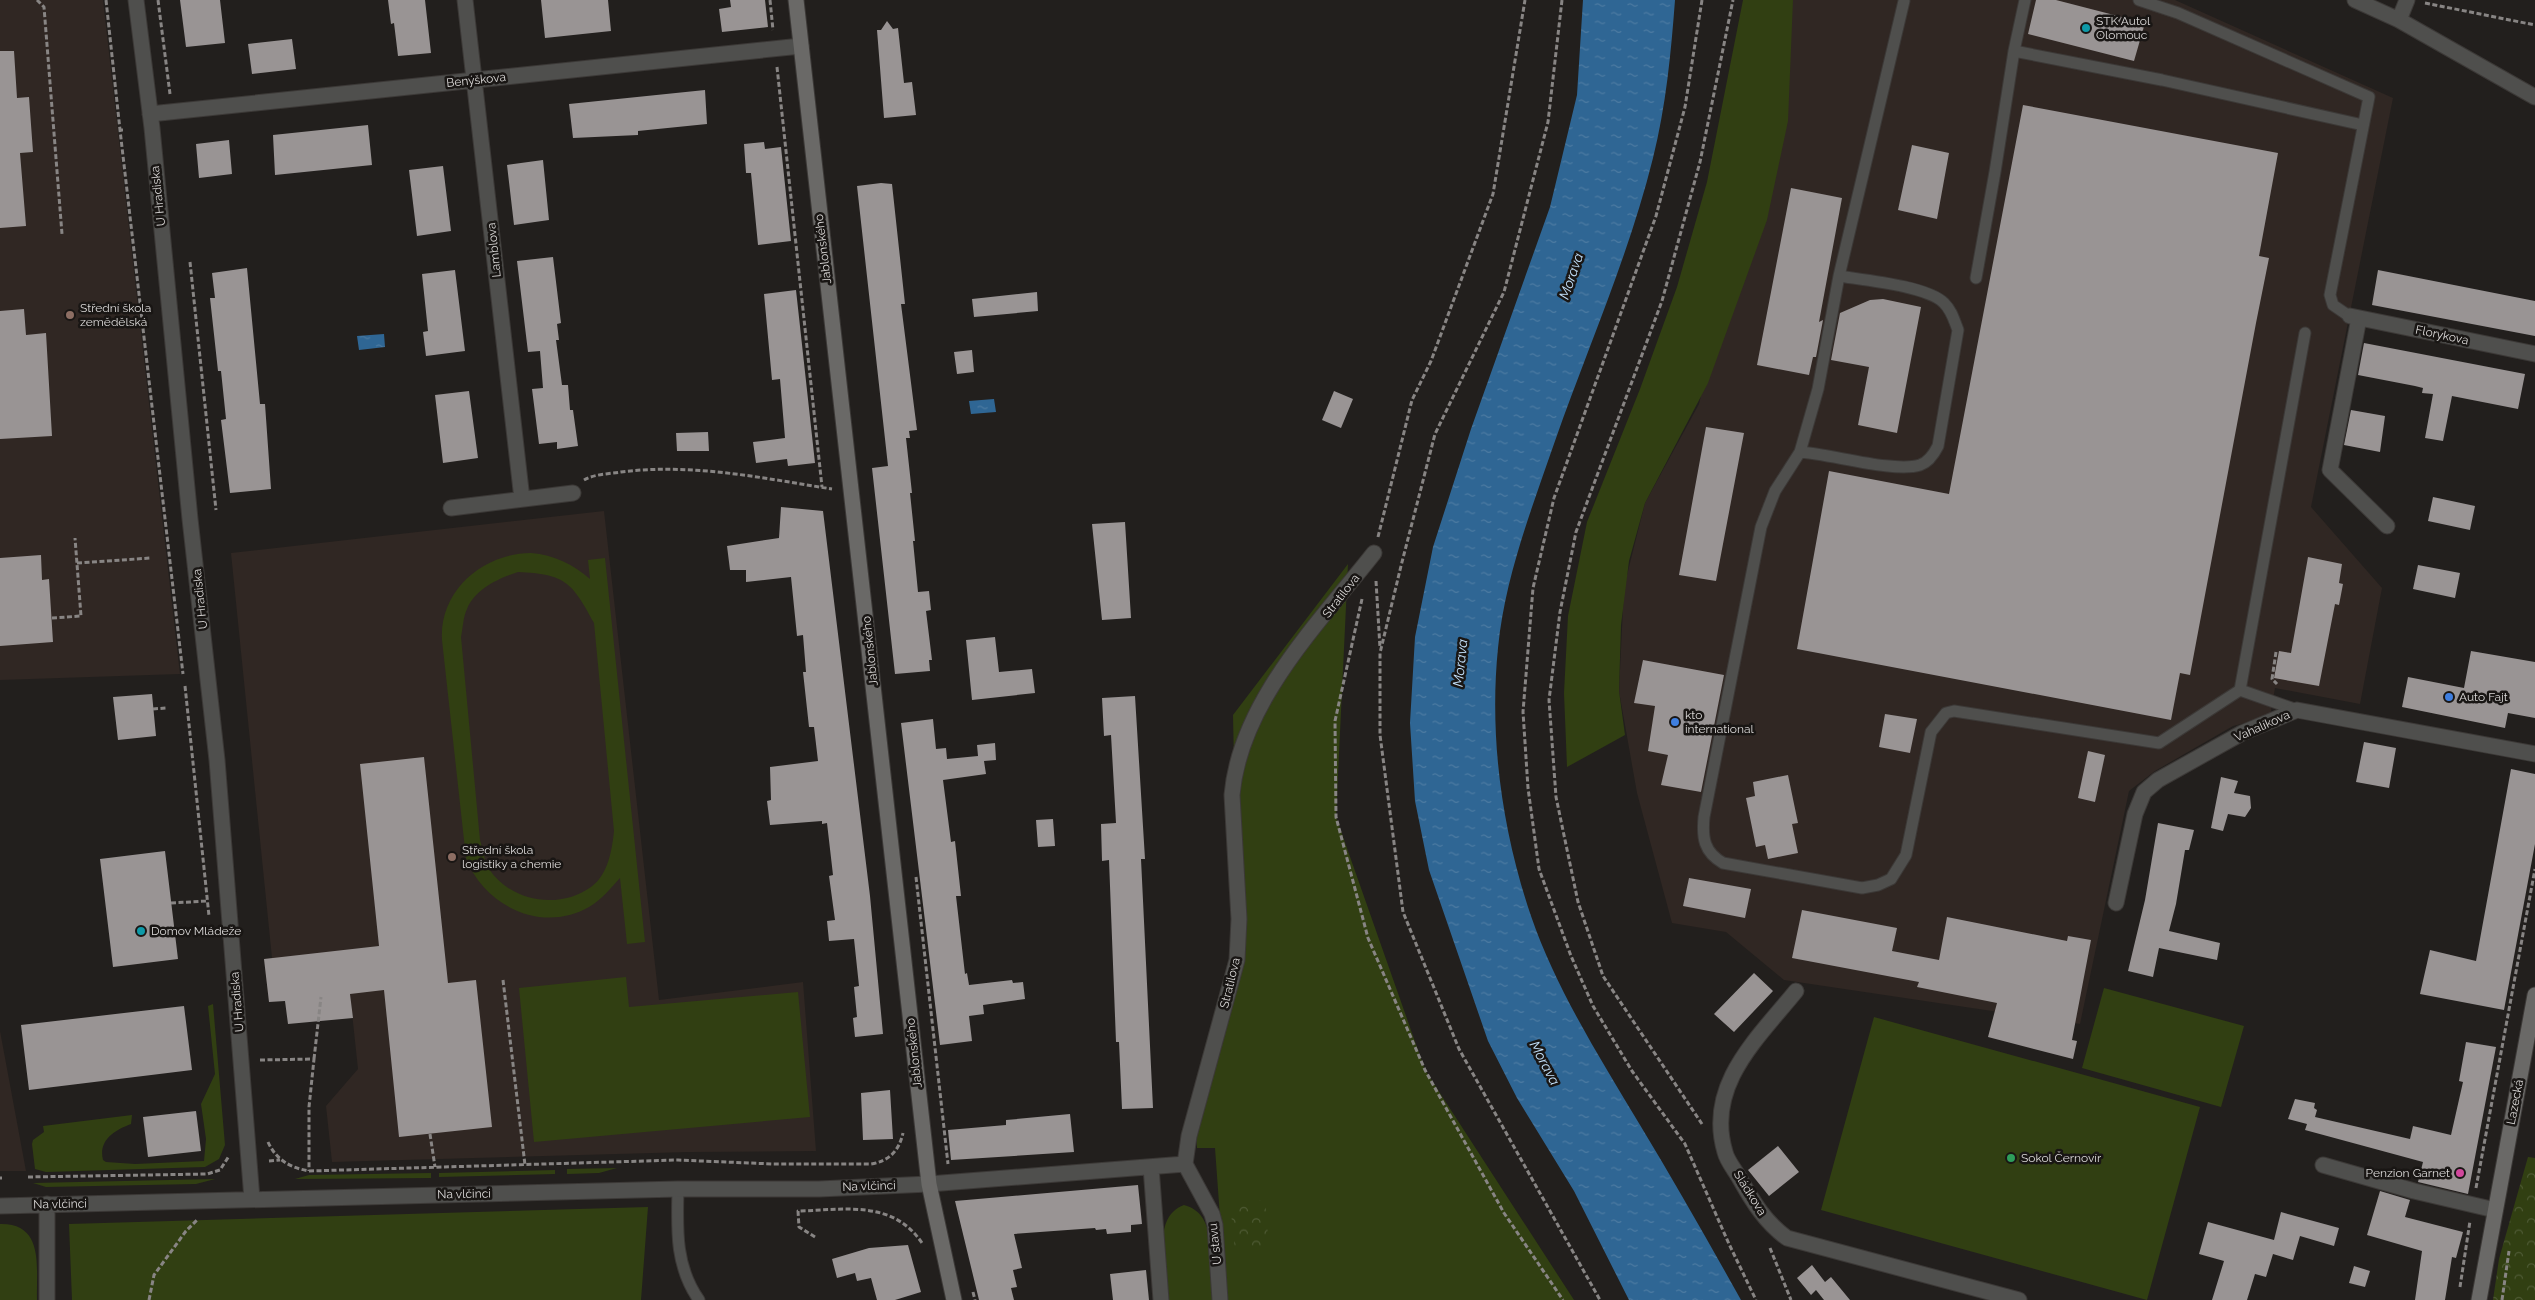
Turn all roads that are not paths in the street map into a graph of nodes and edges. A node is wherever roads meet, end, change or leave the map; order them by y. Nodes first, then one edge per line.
1 (136, 0) edge
2 (465, 0) edge
3 (796, 0) edge
4 (2025, 0) edge
5 (2139, 0) edge
6 (2355, 0) edge
7 (1904, 1) dead end
8 (2413, 1) edge
9 (2399, 20) junction
10 (801, 46) junction
11 (2014, 51) junction
12 (474, 80) junction
13 (2535, 96) edge
14 (150, 114) junction
15 (2363, 125) junction
16 (1840, 276) junction
17 (1976, 278) dead end
18 (2354, 317) junction
19 (2305, 333) dead end
20 (2535, 354) edge
21 (1800, 452) junction
22 (573, 493) road end
23 (522, 499) junction
24 (451, 508) dead end
25 (2387, 526) dead end
26 (1374, 553) road end
27 (2240, 690) junction
28 (2297, 710) junction
29 (2535, 754) edge
30 (2116, 903) dead end
31 (1796, 991) dead end
32 (2535, 995) edge
33 (1185, 1164) junction
34 (2322, 1165) dead end
35 (1152, 1167) junction
36 (929, 1184) junction
37 (678, 1189) junction
38 (252, 1199) junction
39 (47, 1204) junction
40 (0, 1206) edge
41 (2495, 1210) junction
42 (1969, 1294) edge
43 (47, 1300) edge
44 (699, 1300) edge
45 (954, 1300) edge
46 (1161, 1300) edge
47 (1220, 1300) edge
48 (2019, 1300) edge
49 (2479, 1300) edge

1 - 14 street, U Hradiska
2 - 12 street, Lamblova
3 - 10 street, Jablonského
4 - 11 lane
5 - 15 lane
6 - 9 street
7 - 16 lane
8 - 9 street
9 - 13 street
10 - 12 street, Benýškova
10 - 36 street, Jablonského
11 - 15 lane
11 - 17 lane
12 - 14 street, Benýškova
12 - 23 street, Lamblova
14 - 38 street, U Hradiska
15 - 18 lane
16 - 21 lane
16 - 21 lane
18 - 20 street, Florykova
18 - 25 street
19 - 27 lane
21 - 27 lane
22 - 23 street
23 - 24 street
26 - 33 street, Stratilova
27 - 28 lane
28 - 29 street, Vahalíkova
28 - 30 street, Vahalíkova
31 - 42 street, Sládkova
32 - 41 street, Lazecká
33 - 35 street
33 - 47 street, U stavu
34 - 41 street
35 - 36 street
35 - 46 street
36 - 37 street, Na vlčinci
36 - 45 street, Jablonského
37 - 38 street, Na vlčinci
37 - 44 lane
38 - 39 street, Na vlčinci
39 - 40 street, Na vlčinci
39 - 43 street
41 - 49 street, Lazecká
42 - 48 street, Sládkova

